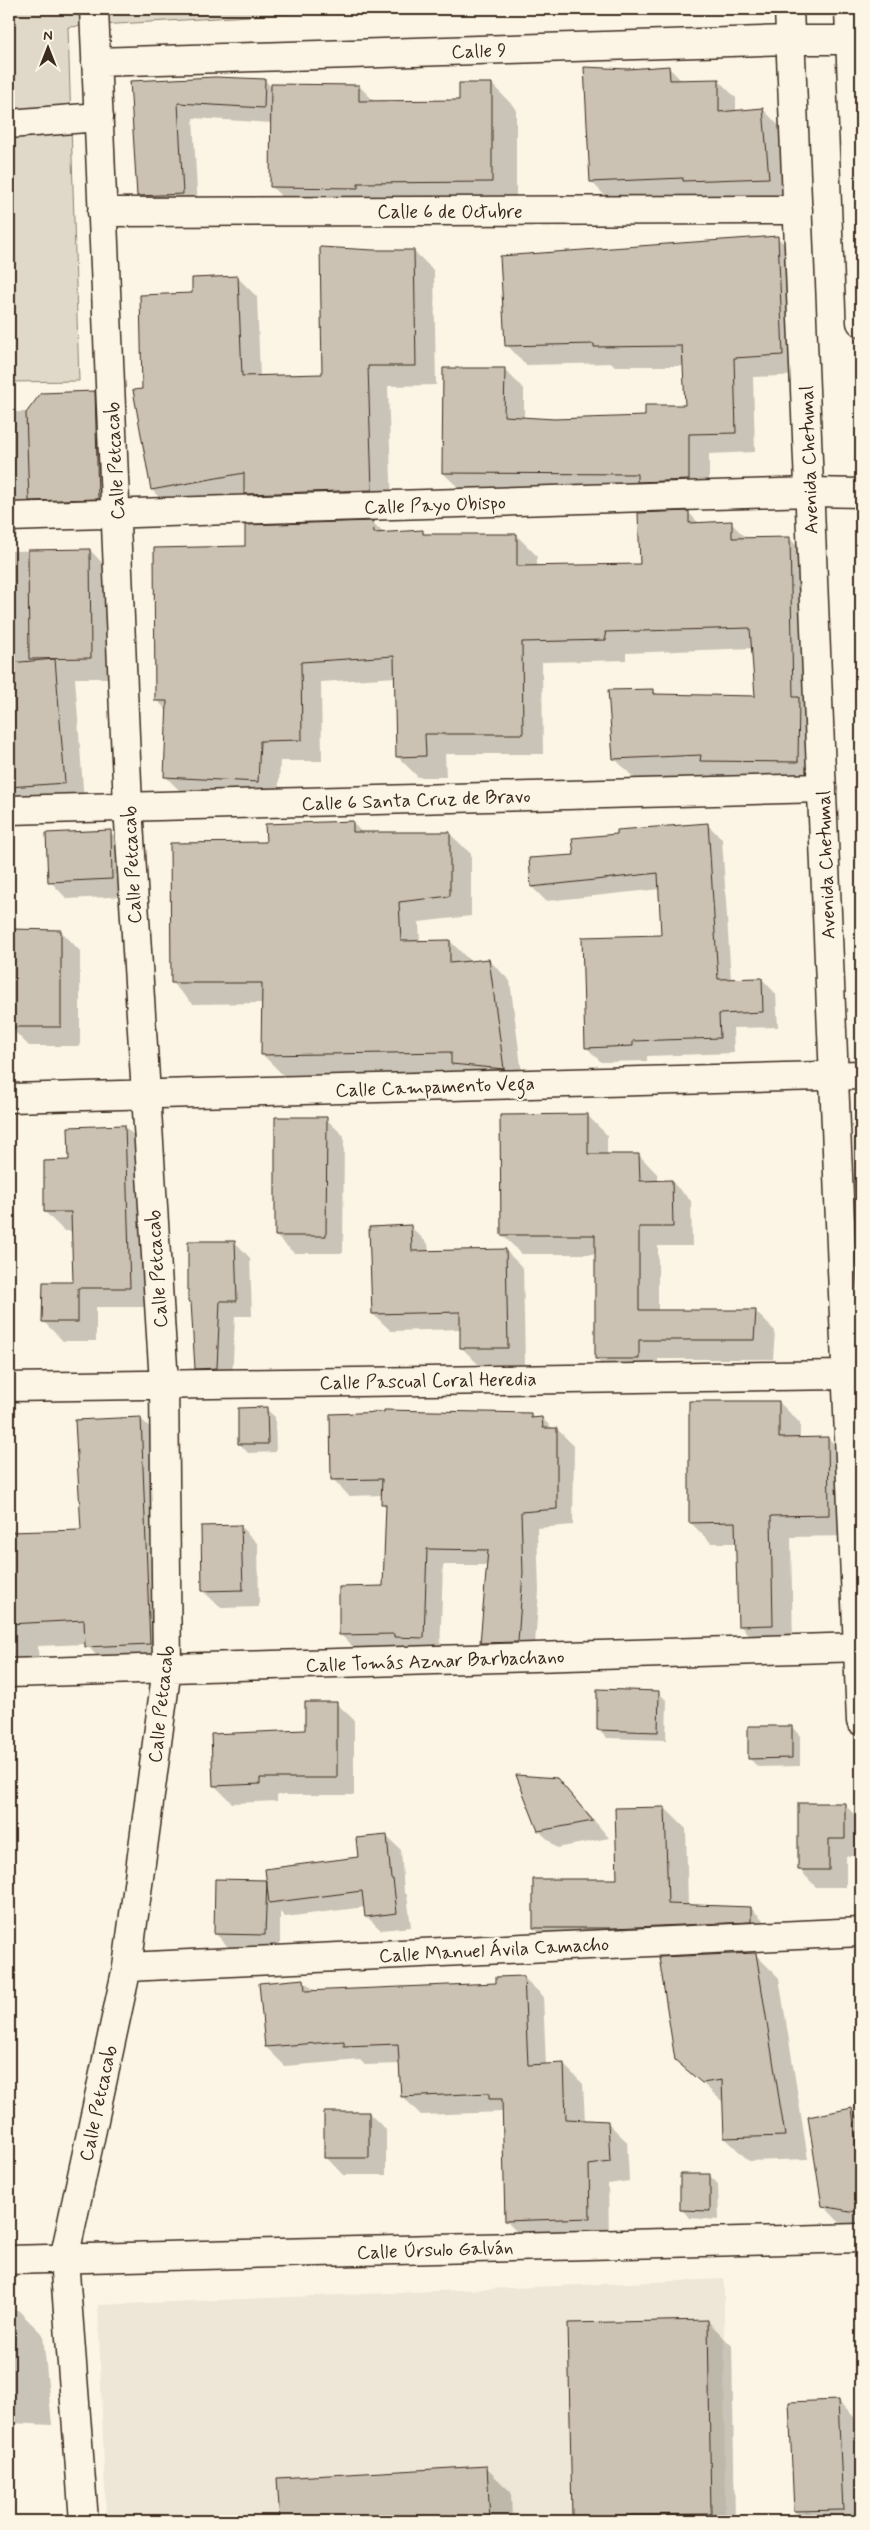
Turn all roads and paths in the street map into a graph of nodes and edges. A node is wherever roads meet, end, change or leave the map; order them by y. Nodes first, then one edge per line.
1 (94, 9) edge
2 (789, 9) edge
3 (849, 9) edge
4 (790, 40) junction
5 (856, 40) edge
6 (96, 62) junction
7 (99, 117) junction
8 (9, 124) edge
9 (859, 203) edge
10 (798, 210) junction
11 (102, 212) junction
12 (861, 322) edge
13 (810, 492) junction
14 (861, 493) edge
15 (117, 513) junction
16 (9, 517) edge
17 (822, 788) junction
18 (128, 806) junction
19 (9, 810) edge
20 (834, 1075) junction
21 (861, 1075) edge
22 (144, 1094) junction
23 (9, 1098) edge
24 (846, 1375) junction
25 (164, 1383) junction
26 (9, 1387) edge
27 (860, 1647) edge
28 (167, 1668) junction
29 (9, 1673) edge
30 (861, 1721) edge
31 (861, 1932) edge
32 (127, 1966) junction
33 (861, 2238) edge
34 (64, 2259) junction
35 (9, 2260) edge
36 (84, 2521) edge

1 - 6 street, Calle Petcacab
2 - 4 street, Avenida Chetumal
3 - 5 street
4 - 5 street, Calle 9
4 - 6 street, Calle 9
4 - 10 street, Avenida Chetumal
5 - 9 street
6 - 7 street, Calle Petcacab
7 - 8 street
7 - 11 street, Calle Petcacab
9 - 12 street
10 - 11 street, Calle 6 de Octubre
10 - 13 street, Avenida Chetumal
11 - 15 street, Calle Petcacab
13 - 14 street, Calle Payo Obispo
13 - 15 street, Calle Payo Obispo
13 - 17 street, Avenida Chetumal
15 - 16 street, Calle Payo Obispo
15 - 18 street, Calle Petcacab
17 - 18 street, Calle 6 Santa Cruz de Bravo
17 - 20 street, Avenida Chetumal
18 - 19 street, Calle 6 Santa Cruz de Bravo
18 - 22 street, Calle Petcacab
20 - 21 street, Calle Campamento Vega
20 - 22 street, Calle Campamento Vega
20 - 24 street, Avenida Chetumal
22 - 23 street, Calle Campamento Vega
22 - 25 street, Calle Petcacab
24 - 25 street, Calle Pascual Coral Heredia
24 - 27 street, Avenida Chetumal
25 - 26 street, Calle Pascual Coral Heredia
25 - 28 street, Calle Petcacab
27 - 28 street, Calle Tomás Aznar Barbachano
27 - 30 street, Avenida Chetumal
28 - 29 street, Calle Tomás Aznar Barbachano
28 - 32 street, Calle Petcacab
31 - 32 street, Calle Manuel Ávila Camacho
32 - 34 street, Calle Petcacab
33 - 34 street, Calle Úrsulo Galván
34 - 35 street, Calle Úrsulo Galván
34 - 36 street, Calle Petcacab

